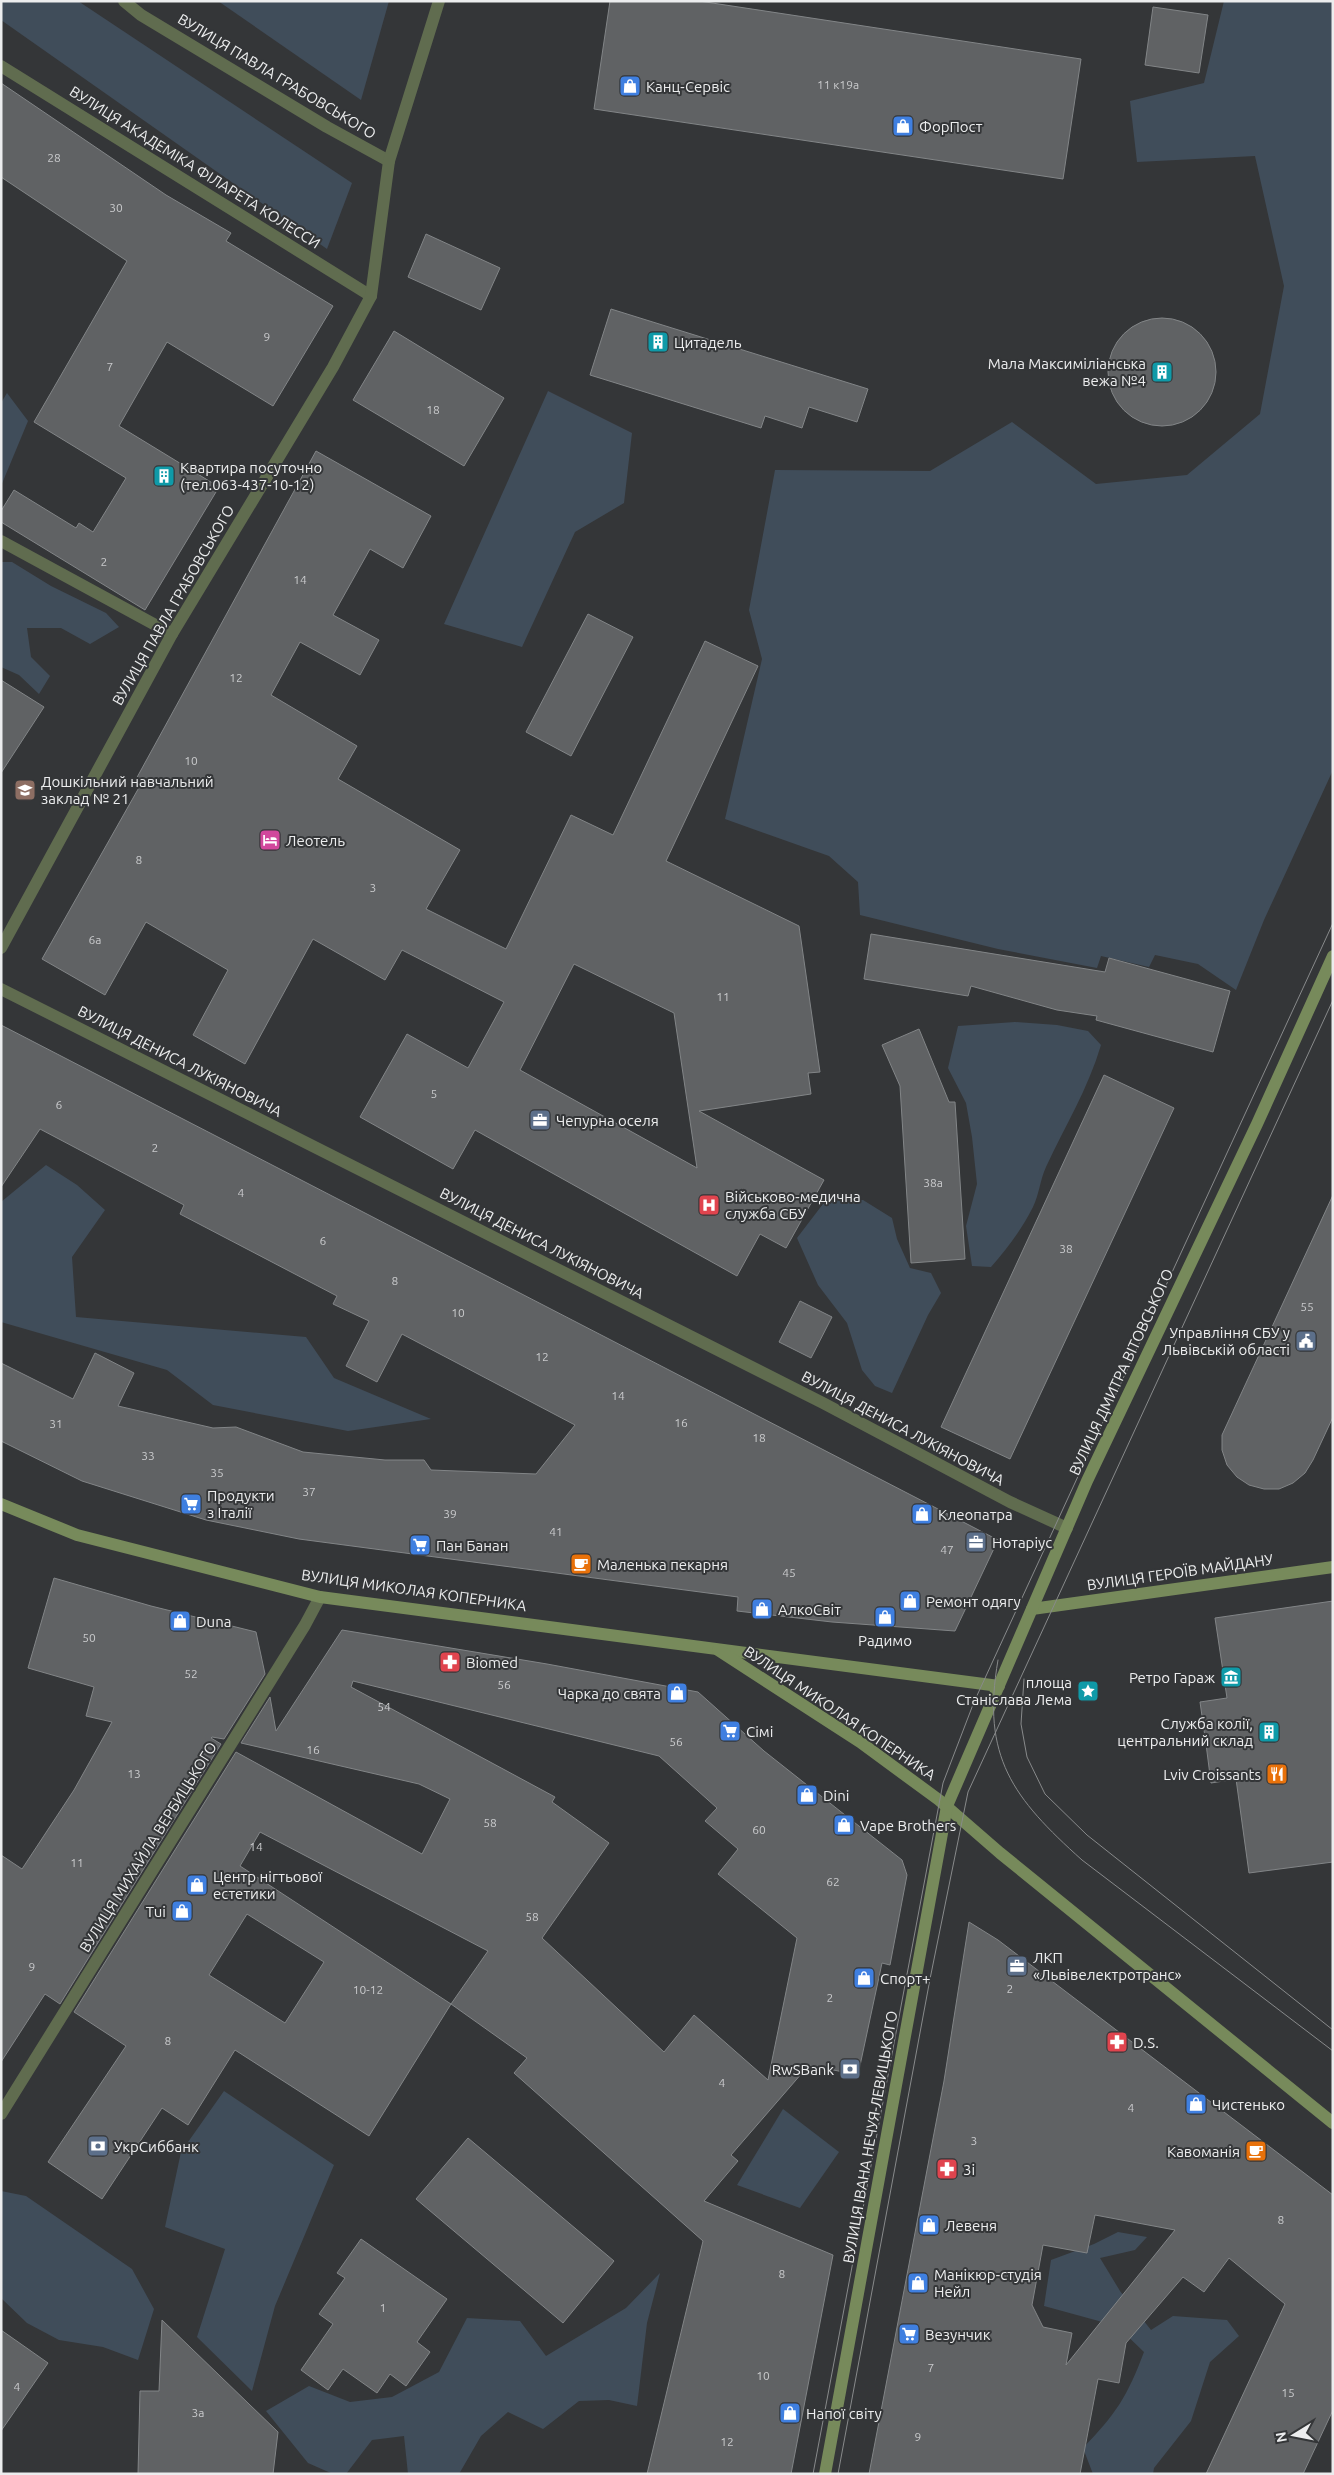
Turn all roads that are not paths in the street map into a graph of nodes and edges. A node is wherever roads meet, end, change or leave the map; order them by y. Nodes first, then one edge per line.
1 (124, 1) edge
2 (439, 1) edge
3 (1, 66) edge
4 (389, 161) junction
5 (371, 296) junction
6 (1, 541) edge
7 (172, 634) junction
8 (1, 948) edge
9 (1333, 956) edge
10 (1, 989) edge
11 (1, 1504) edge
12 (1067, 1528) junction
13 (1333, 1567) edge
14 (320, 1596) junction
15 (1032, 1609) junction
16 (714, 1647) junction
17 (999, 1686) junction
18 (947, 1806) junction
19 (1, 2114) edge
20 (1333, 2122) edge
21 (825, 2474) edge

1 - 4 street, ВУЛИЦЯ ПАВЛА ГРАБОВСЬКОГО
2 - 4 street, ВУЛИЦЯ ПАВЛА ГРАБОВСЬКОГО
3 - 5 street, ВУЛИЦЯ АКАДЕМІКА ФІЛАРЕТА КОЛЕССИ
4 - 5 street, ВУЛИЦЯ ПАВЛА ГРАБОВСЬКОГО
5 - 7 street, ВУЛИЦЯ ПАВЛА ГРАБОВСЬКОГО
6 - 7 street
7 - 8 street, ВУЛИЦЯ ПАВЛА ГРАБОВСЬКОГО
9 - 12 main road, ВУЛИЦЯ ДМИТРА ВІТОВСЬКОГО
10 - 12 street, ВУЛИЦЯ ДЕНИСА ЛУКІЯНОВИЧА
11 - 14 main road, ВУЛИЦЯ МИКОЛАЯ КОПЕРНИКА
12 - 15 main road, ВУЛИЦЯ ДМИТРА ВІТОВСЬКОГО
13 - 15 main road, ВУЛИЦЯ ГЕРОЇВ МАЙДАНУ
14 - 16 main road, ВУЛИЦЯ МИКОЛАЯ КОПЕРНИКА
14 - 19 street, ВУЛИЦЯ МИХАЙЛА ВЕРБИЦЬКОГО
15 - 17 main road, ВУЛИЦЯ ДМИТРА ВІТОВСЬКОГО
16 - 17 main road, ВУЛИЦЯ МИКОЛАЯ КОПЕРНИКА
16 - 18 main road, ВУЛИЦЯ МИКОЛАЯ КОПЕРНИКА
17 - 18 main road, ВУЛИЦЯ ДМИТРА ВІТОВСЬКОГО
18 - 20 main road, ВУЛИЦЯ МИКОЛАЯ КОПЕРНИКА
18 - 21 main road, ВУЛИЦЯ ІВАНА НЕЧУЯ-ЛЕВИЦЬКОГО

